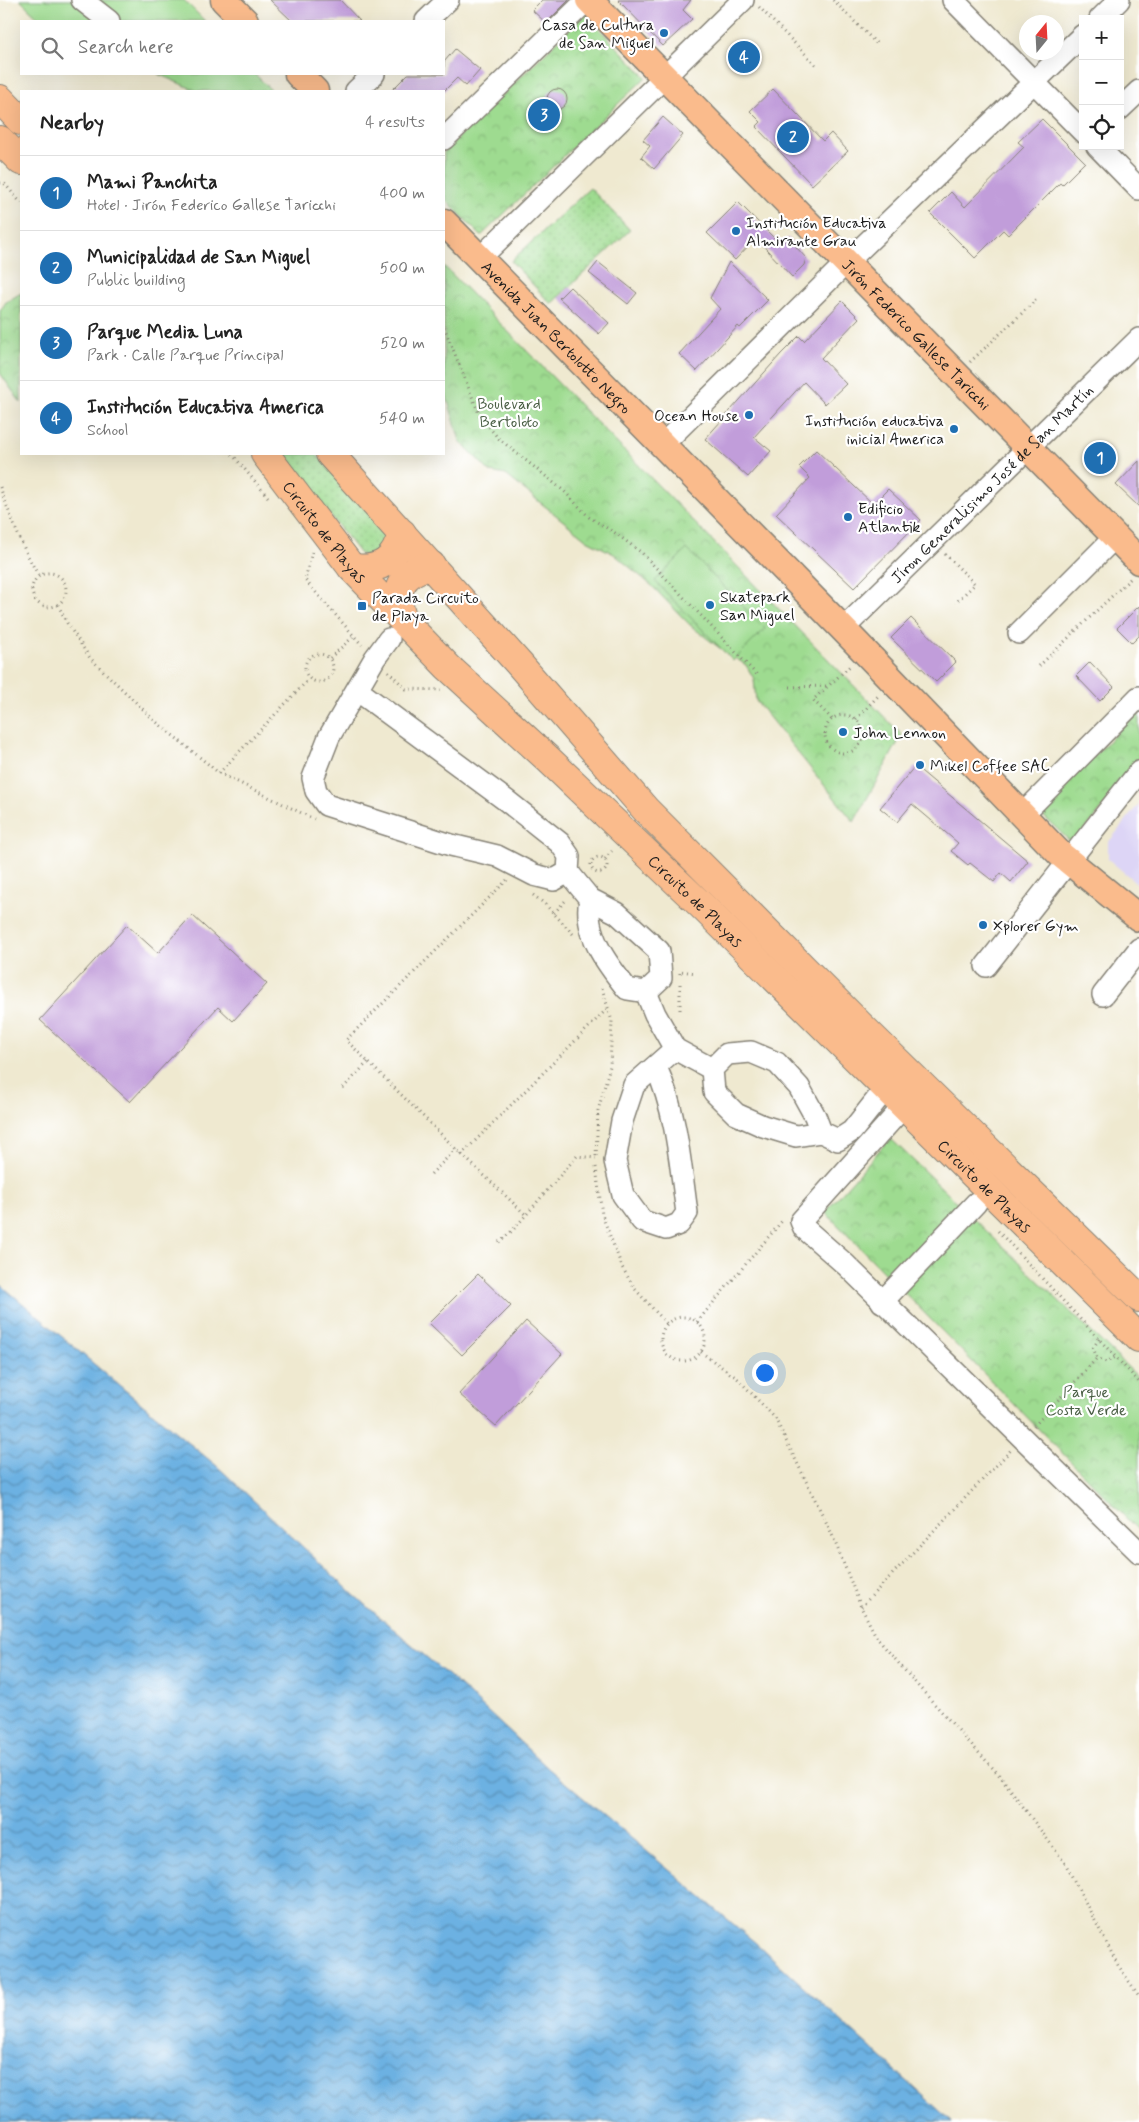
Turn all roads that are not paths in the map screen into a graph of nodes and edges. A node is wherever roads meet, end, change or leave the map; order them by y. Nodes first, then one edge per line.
1 (82, 0) edge
2 (224, 0) edge
3 (448, 0) edge
4 (588, 0) edge
5 (953, 0) edge
6 (1119, 0) edge
7 (751, 3) edge
8 (1104, 15) edge
9 (108, 20) edge
10 (244, 20) edge
11 (427, 20) edge
12 (1079, 39) edge
13 (299, 75) edge
14 (373, 75) edge
15 (664, 77) junction
16 (1034, 82) junction
17 (314, 90) edge
18 (357, 90) edge
19 (1139, 91) edge
20 (0, 99) edge
21 (1124, 106) edge
22 (20, 120) edge
23 (1079, 128) edge
24 (445, 138) edge
25 (0, 140) edge
26 (1101, 150) edge
27 (20, 160) edge
28 (1139, 189) edge
29 (445, 223) edge
30 (479, 258) junction
31 (846, 263) junction
32 (1139, 339) edge
33 (661, 446) junction
34 (1027, 449) junction
35 (266, 455) edge
36 (331, 455) edge
37 (402, 533) junction
38 (1115, 537) junction
39 (431, 565) junction
40 (352, 568) junction
41 (1135, 569) edge
42 (843, 629) junction
43 (397, 631) junction
44 (1019, 633) dead end
45 (356, 690) junction
46 (1139, 697) edge
47 (1139, 772) edge
48 (1022, 815) junction
49 (1068, 861) junction
50 (568, 872) junction
51 (590, 899) junction
52 (1139, 918) edge
53 (1139, 949) edge
54 (986, 966) dead end
55 (646, 992) junction
56 (1103, 995) dead end
57 (675, 1048) junction
58 (656, 1067) junction
59 (712, 1069) junction
60 (895, 1097) junction
61 (821, 1132) junction
62 (976, 1203) road end
63 (1139, 1298) edge
64 (882, 1302) junction
65 (1139, 1338) edge
66 (1139, 1552) edge

1 - 9 street
2 - 10 main road
3 - 11 street
4 - 15 main road, Jirón Federico Gallese Taricchi
4 - 24 street
5 - 16 street
6 - 8 street
7 - 15 street
12 - 16 street
13 - 17 main road
14 - 18 street
15 - 30 street
15 - 31 main road, Jirón Federico Gallese Taricchi
16 - 23 street
16 - 31 street
19 - 21 street
20 - 22 highway
25 - 27 highway
26 - 28 street
29 - 30 main road, Avenida Juan Bertolotto Negro
30 - 33 main road, Avenida Juan Bertolotto Negro
31 - 33 street
31 - 34 main road, Jirón Federico Gallese Taricchi
32 - 34 street, Jíron Generalisimo José de San Martín
33 - 42 main road, Avenida Juan Bertolotto Negro
34 - 38 main road, Jirón Federico Gallese Taricchi
34 - 42 street, Jíron Generalisimo José de San Martín
35 - 40 highway, Circuito de Playas
36 - 37 highway, Circuito de Playas
37 - 39 highway, Circuito de Playas
37 - 40 highway
38 - 41 main road, Jirón Federico Gallese Taricchi
38 - 44 street
39 - 43 highway
39 - 63 highway, Circuito de Playas
40 - 43 highway, Circuito de Playas
42 - 48 main road, Avenida Juan Bertolotto Negro
43 - 45 street
43 - 60 highway, Circuito de Playas
45 - 50 street
45 - 50 street
46 - 48 street
47 - 49 street
48 - 49 main road, Avenida Juan Bertolotto Negro
49 - 52 main road, Avenida Juan Bertolotto Negro
49 - 54 street
50 - 51 street
51 - 55 street
51 - 55 street
53 - 56 street
55 - 57 street
57 - 58 street
57 - 59 street
58 - 58 street
59 - 61 street
59 - 61 street
60 - 61 street
60 - 64 street
60 - 65 highway, Circuito de Playas
62 - 64 street
64 - 66 street

